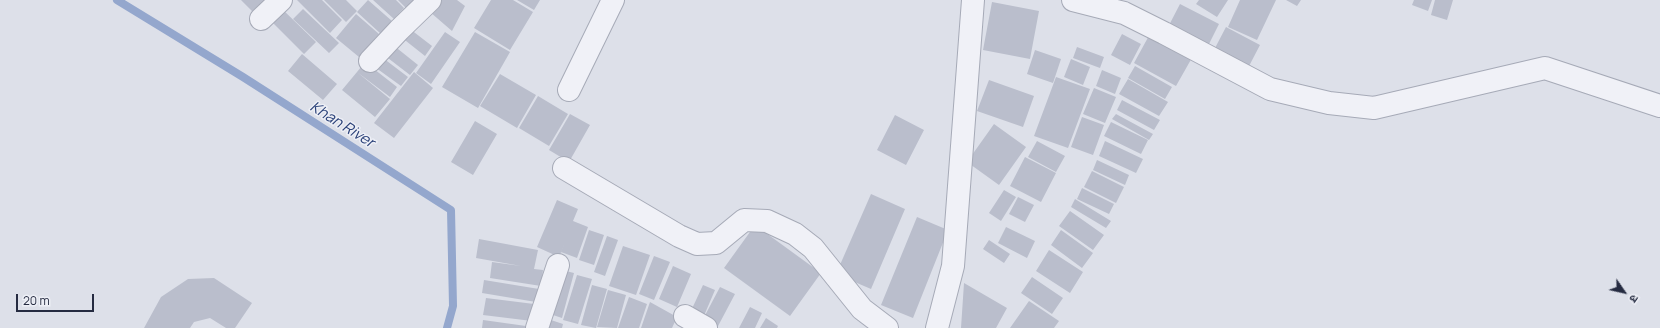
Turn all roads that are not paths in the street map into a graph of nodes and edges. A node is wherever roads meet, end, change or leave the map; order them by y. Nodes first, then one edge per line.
1 (281, 0) edge
2 (430, 0) edge
3 (613, 0) edge
4 (973, 0) edge
5 (1073, 0) edge
6 (261, 19) dead end
7 (370, 61) dead end
8 (569, 90) dead end
9 (1660, 106) edge
10 (564, 168) dead end
11 (558, 264) dead end
12 (685, 316) dead end
13 (537, 328) edge
14 (706, 328) edge
15 (887, 328) edge
16 (937, 328) edge

1 - 6 street
2 - 7 street
3 - 8 street
4 - 16 street
5 - 9 street
10 - 15 street
11 - 13 street
12 - 14 street

